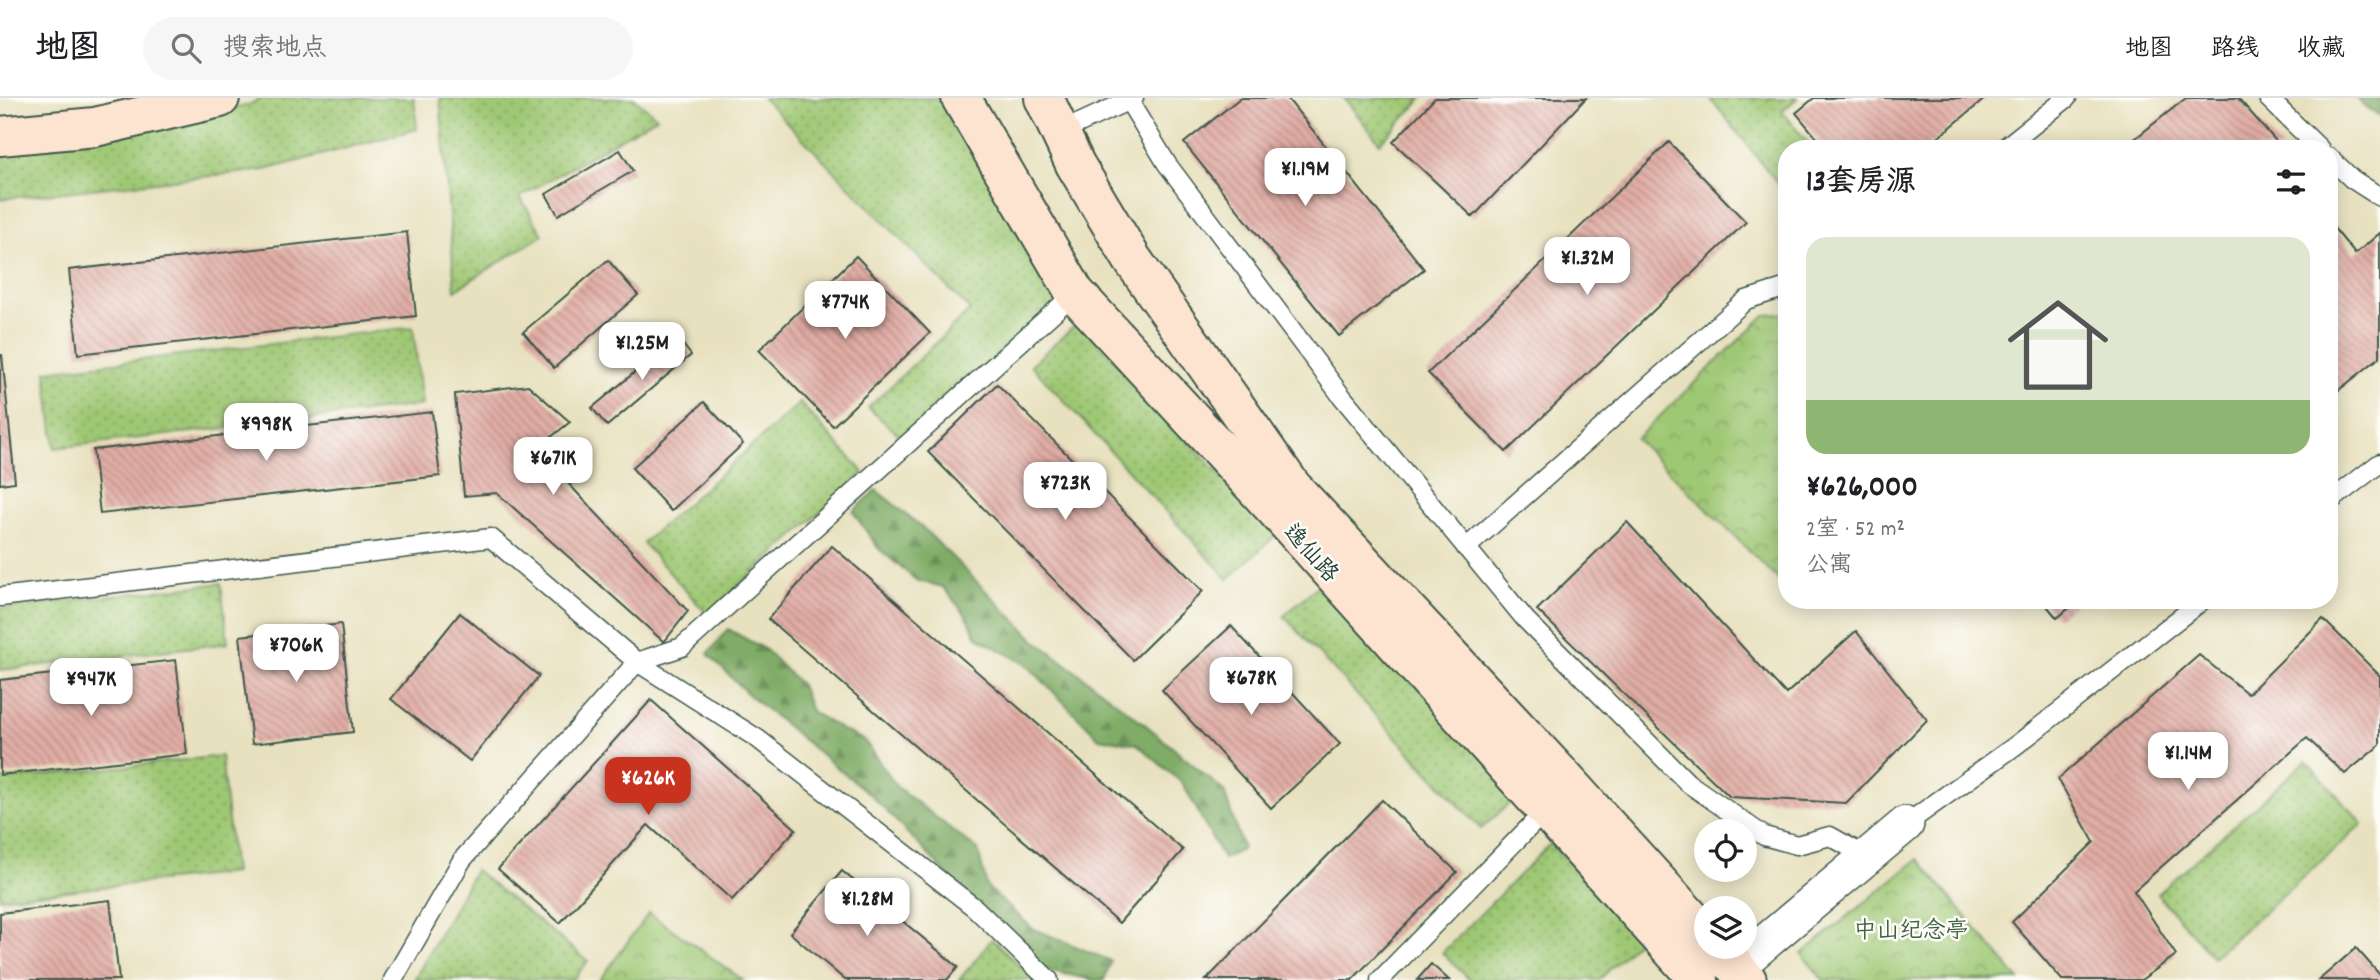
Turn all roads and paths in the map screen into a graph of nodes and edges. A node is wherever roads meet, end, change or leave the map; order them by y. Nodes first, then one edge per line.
1 (220, 98) edge
2 (2067, 98) edge
3 (2268, 98) edge
4 (1129, 99) edge
5 (961, 104) edge
6 (1052, 115) edge
7 (0, 136) edge
8 (2014, 140) edge
9 (2311, 140) edge
10 (2338, 166) edge
11 (2380, 197) edge
12 (1778, 290) edge
13 (1075, 293) junction
14 (2380, 463) edge
15 (2338, 495) edge
16 (1466, 548) junction
17 (0, 597) edge
18 (2191, 609) edge
19 (637, 662) junction
20 (1547, 809) junction
21 (1906, 824) joint
22 (1867, 857) junction
23 (1694, 922) edge
24 (1733, 965) edge
25 (393, 980) edge
26 (1049, 980) edge
27 (1380, 980) edge
28 (1699, 980) edge

1 - 7 main road
2 - 8 lane
3 - 9 lane
4 - 6 lane
4 - 16 lane
5 - 13 main road, 逸仙路
6 - 23 main road, 逸仙路
10 - 11 lane
12 - 16 lane
13 - 19 lane
13 - 20 main road, 逸仙路
14 - 15 lane
16 - 22 lane
17 - 19 lane
18 - 21 lane
19 - 25 lane
19 - 26 lane
20 - 27 lane
20 - 28 main road, 逸仙路
21 - 22 street
22 - 24 street

